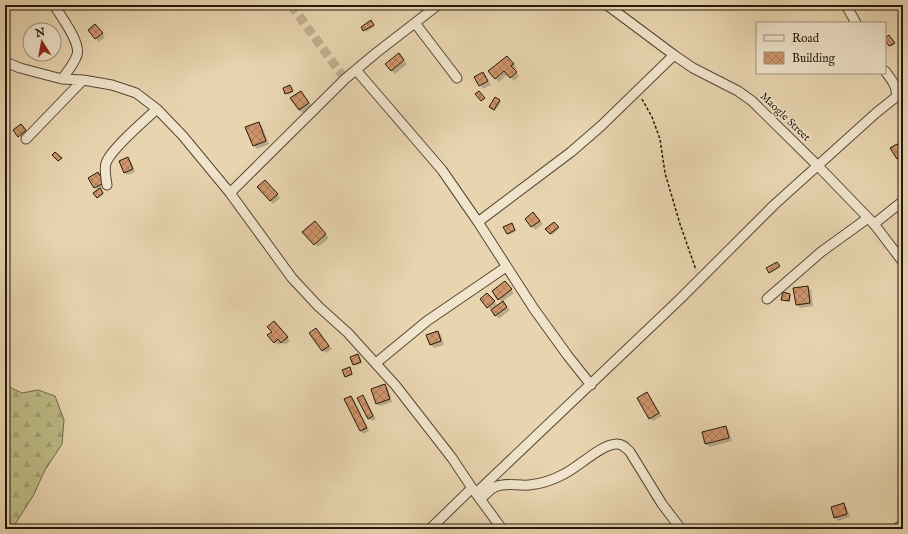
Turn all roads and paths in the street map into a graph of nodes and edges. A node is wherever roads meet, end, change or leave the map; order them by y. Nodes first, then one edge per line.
1 (54, 5) edge
2 (438, 5) edge
3 (607, 5) edge
4 (846, 5) edge
5 (855, 22) edge
6 (415, 23) junction
7 (674, 55) junction
8 (5, 62) edge
9 (356, 70) junction
10 (886, 73) edge
11 (457, 78) dead end
12 (62, 79) junction
13 (83, 80) junction
14 (637, 91) junction
15 (158, 109) junction
16 (26, 138) dead end
17 (818, 166) junction
18 (107, 185) dead end
19 (230, 193) junction
20 (903, 200) edge
21 (871, 221) junction
22 (478, 222) junction
23 (903, 262) edge
24 (506, 267) junction
25 (699, 280) junction
26 (767, 299) dead end
27 (376, 363) junction
28 (591, 385) junction
29 (476, 493) junction
30 (903, 524) edge
31 (430, 529) edge
32 (502, 529) edge
33 (681, 529) edge
34 (896, 529) edge

1 - 12 street
2 - 6 street
3 - 7 street, Maogle Street
4 - 5 street
6 - 9 street
6 - 11 street
7 - 14 street
7 - 17 street, Maogle Street
8 - 12 street
9 - 19 street
9 - 22 street
10 - 17 street
12 - 13 street
13 - 15 street
13 - 16 street
14 - 22 street
14 - 25 path
15 - 18 street
15 - 19 street
17 - 21 street, Maogle Street
17 - 25 street
19 - 27 street
20 - 21 street
21 - 23 street, Maogle Street
21 - 26 street
22 - 24 street
24 - 27 street
24 - 28 street
25 - 28 street
27 - 29 street
28 - 29 street
29 - 31 street
29 - 32 street
29 - 33 street
30 - 34 street

